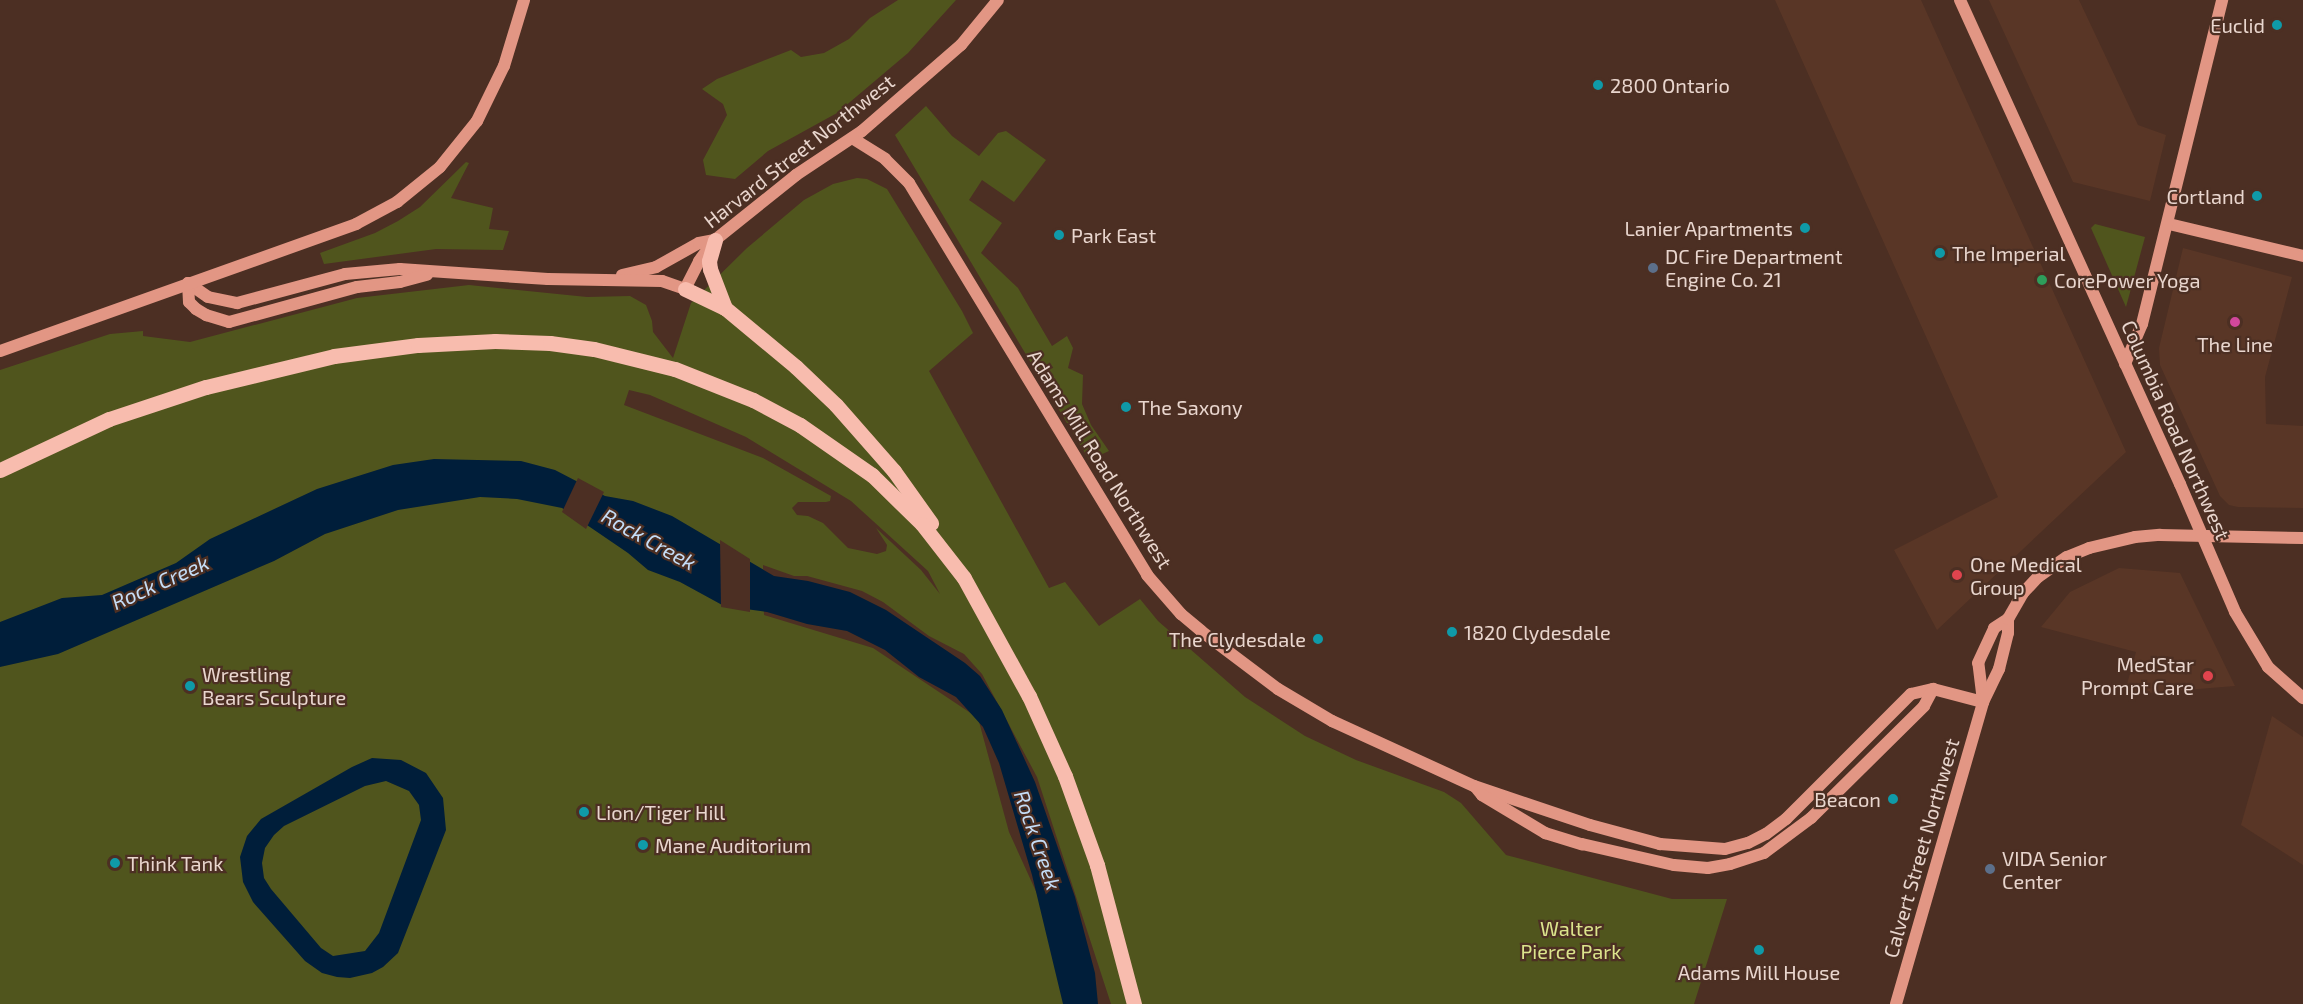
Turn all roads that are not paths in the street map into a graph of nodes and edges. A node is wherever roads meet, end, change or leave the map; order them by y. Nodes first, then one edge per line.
1 (524, 0) edge
2 (1960, 0) edge
3 (2222, 0) edge
4 (997, 2) edge
5 (852, 138) junction
6 (2169, 224) junction
7 (715, 240) junction
8 (2303, 256) edge
9 (434, 273) junction
10 (591, 281) junction
11 (188, 283) junction
12 (685, 289) junction
13 (725, 308) junction
14 (0, 351) edge
15 (2125, 364) junction
16 (0, 470) edge
17 (2202, 535) junction
18 (2303, 538) edge
19 (952, 560) junction
20 (2008, 619) junction
21 (1933, 689) junction
22 (2303, 698) edge
23 (1983, 702) junction
24 (1474, 786) junction
25 (1542, 808) junction
26 (1523, 820) junction
27 (1134, 1004) edge
28 (1896, 1004) edge

1 - 11 street
2 - 15 street, Columbia Road Northwest
3 - 6 street
4 - 5 street, Harvard Street Northwest
5 - 7 street, Harvard Street Northwest
5 - 24 street, Adams Mill Road Northwest
6 - 8 street
6 - 15 street
7 - 10 street
7 - 12 street, Harvard Street Northwest
7 - 13 main road
9 - 10 street
9 - 11 street
9 - 11 street
10 - 12 street
11 - 14 street
12 - 13 main road
13 - 19 main road
15 - 17 street, Columbia Road Northwest
16 - 19 main road
17 - 18 street
17 - 20 street
17 - 22 street, Columbia Road Northwest
19 - 27 main road
20 - 23 street
20 - 23 street
21 - 23 street
21 - 25 street, Adams Mill Road Northwest
21 - 26 street, Adams Mill Road Northwest
23 - 28 street, Calvert Street Northwest
24 - 25 street, Adams Mill Road Northwest
24 - 26 street, Adams Mill Road Northwest
25 - 26 street

